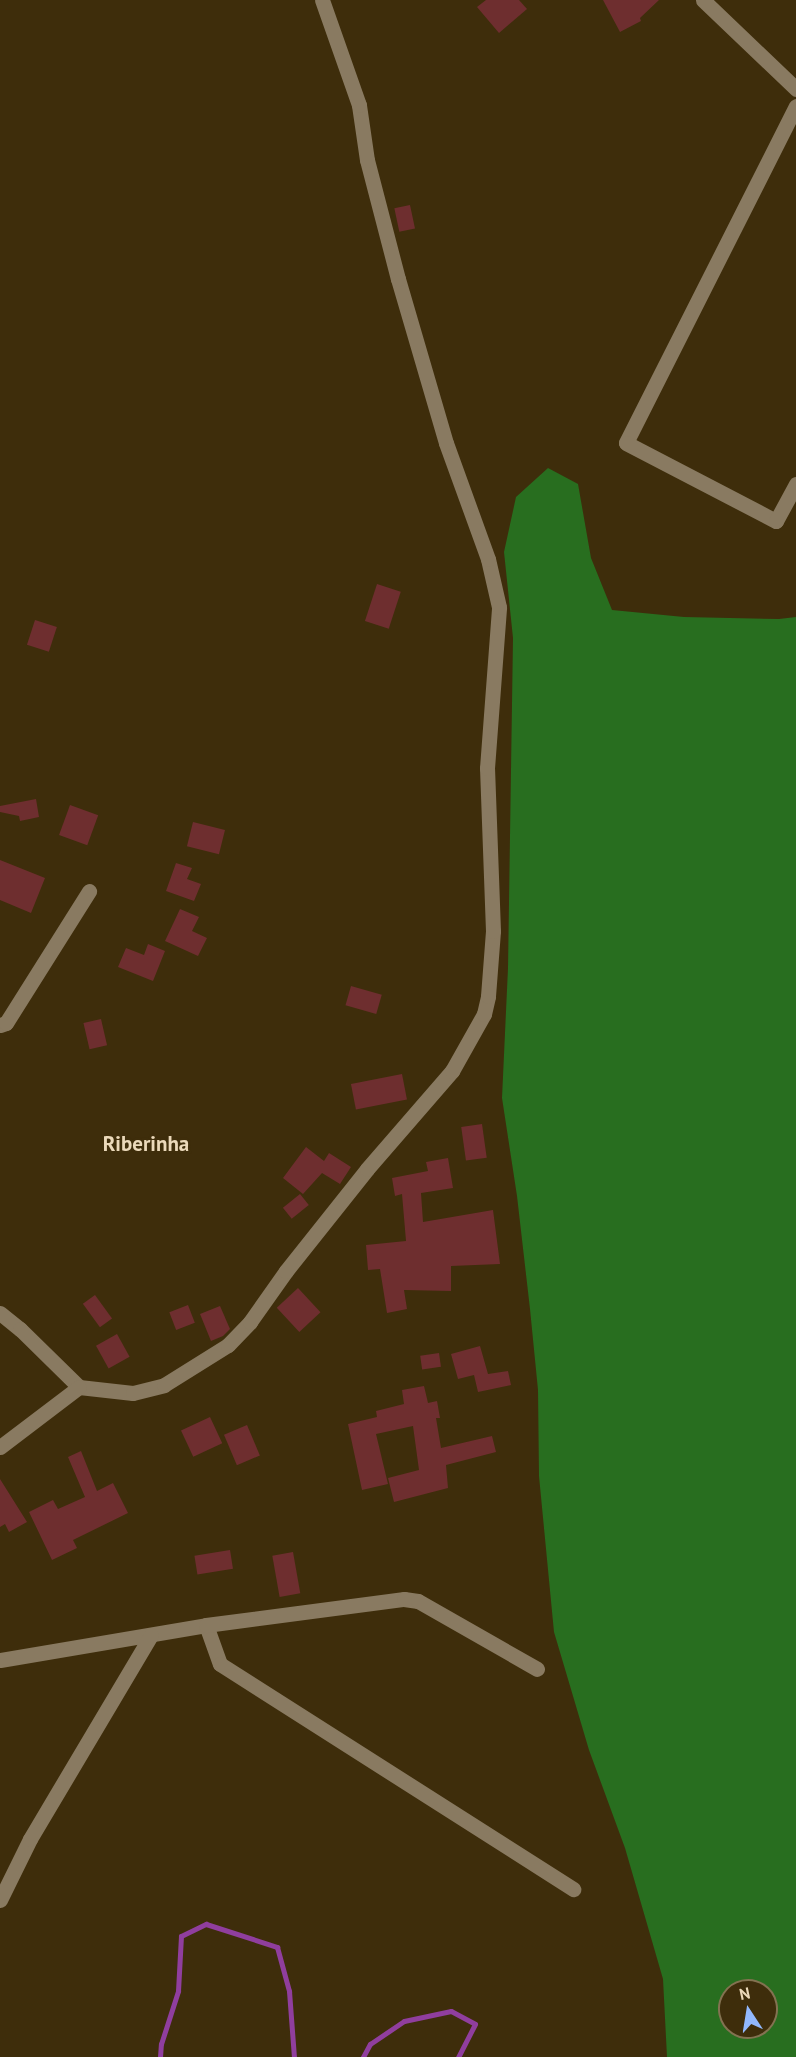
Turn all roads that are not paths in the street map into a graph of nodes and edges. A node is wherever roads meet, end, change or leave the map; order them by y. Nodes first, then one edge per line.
1 (322, 0) edge
2 (705, 1) edge
3 (796, 89) edge
4 (796, 106) edge
5 (796, 484) edge
6 (89, 891) dead end
7 (0, 1025) edge
8 (0, 1313) edge
9 (79, 1387) junction
10 (0, 1447) edge
11 (206, 1625) junction
12 (151, 1635) junction
13 (0, 1660) edge
14 (537, 1669) dead end
15 (573, 1889) dead end
16 (0, 1900) edge

1 - 9 street
2 - 3 street
4 - 5 street
6 - 7 street
8 - 9 street
9 - 10 street
11 - 12 street
11 - 14 street
11 - 15 street
12 - 13 street
12 - 16 street

